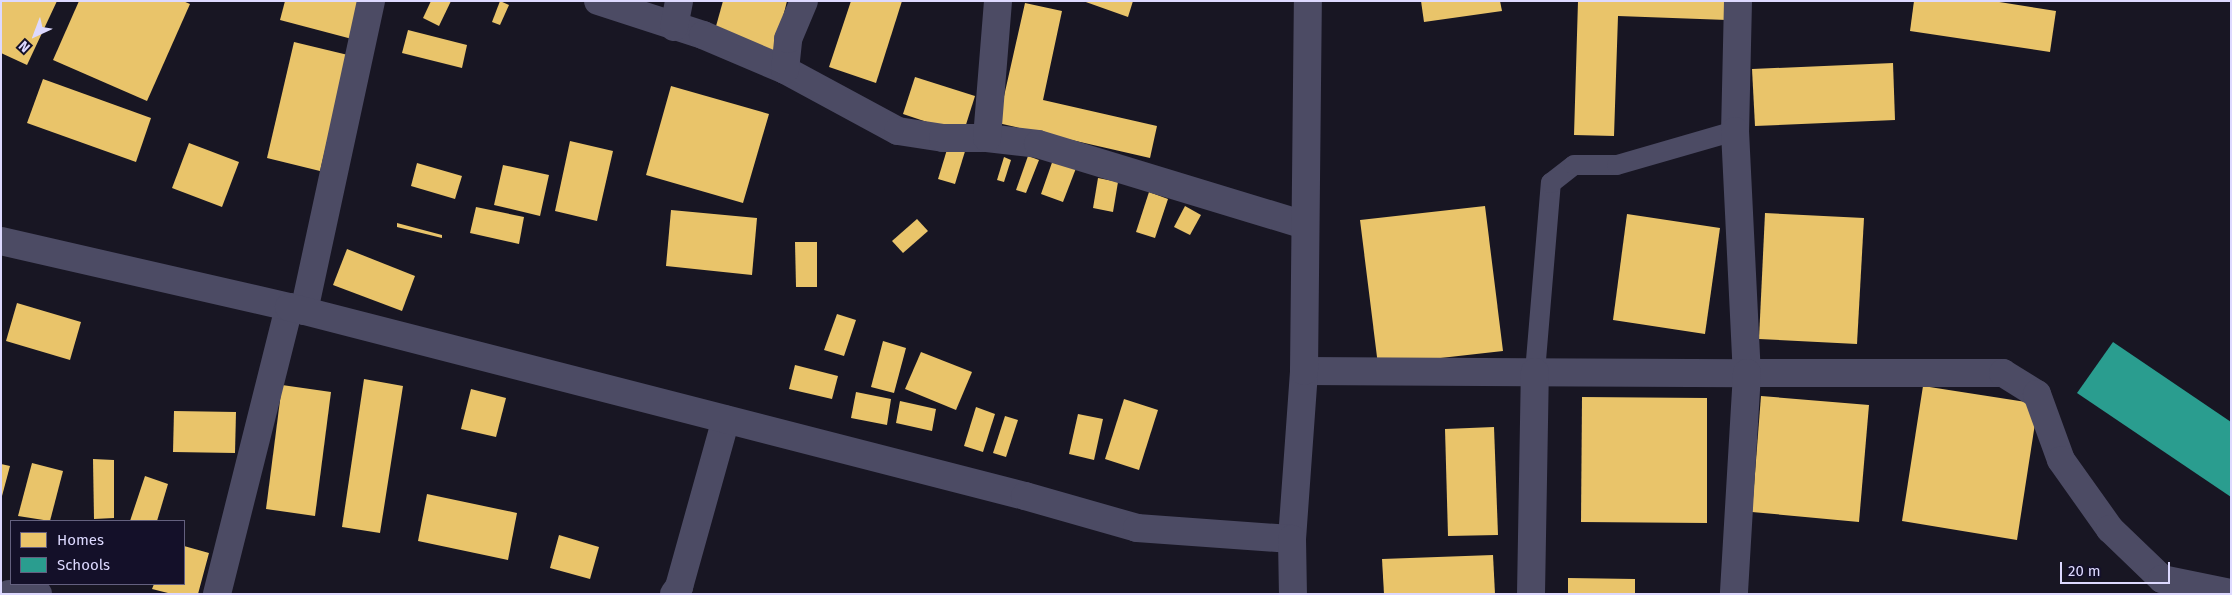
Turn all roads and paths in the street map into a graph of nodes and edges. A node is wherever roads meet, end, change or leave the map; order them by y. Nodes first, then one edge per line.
1 (371, 1) edge
2 (598, 1) edge
3 (804, 1) edge
4 (998, 1) edge
5 (1308, 1) edge
6 (1738, 1) edge
7 (676, 14) edge
8 (785, 70) junction
9 (1735, 131) junction
10 (987, 138) junction
11 (1305, 225) junction
12 (1, 241) edge
13 (296, 309) junction
14 (1304, 371) junction
15 (1535, 372) junction
16 (1747, 373) junction
17 (726, 419) junction
18 (1292, 539) junction
19 (2231, 593) edge
20 (9, 594) edge
21 (38, 594) edge
22 (217, 594) edge
23 (674, 594) edge
24 (1293, 594) edge
25 (1531, 594) edge
26 (1734, 594) edge

1 - 13 street
2 - 7 street
3 - 8 street
4 - 10 street
5 - 11 street
6 - 9 street
7 - 8 street
8 - 10 street
9 - 15 lane
9 - 16 street
10 - 11 street
11 - 14 street
12 - 13 street
13 - 17 street
13 - 22 street
14 - 15 street
14 - 18 street
15 - 16 street
15 - 25 street
16 - 19 street
16 - 26 street
17 - 18 street
17 - 23 street
18 - 24 street
20 - 21 street

